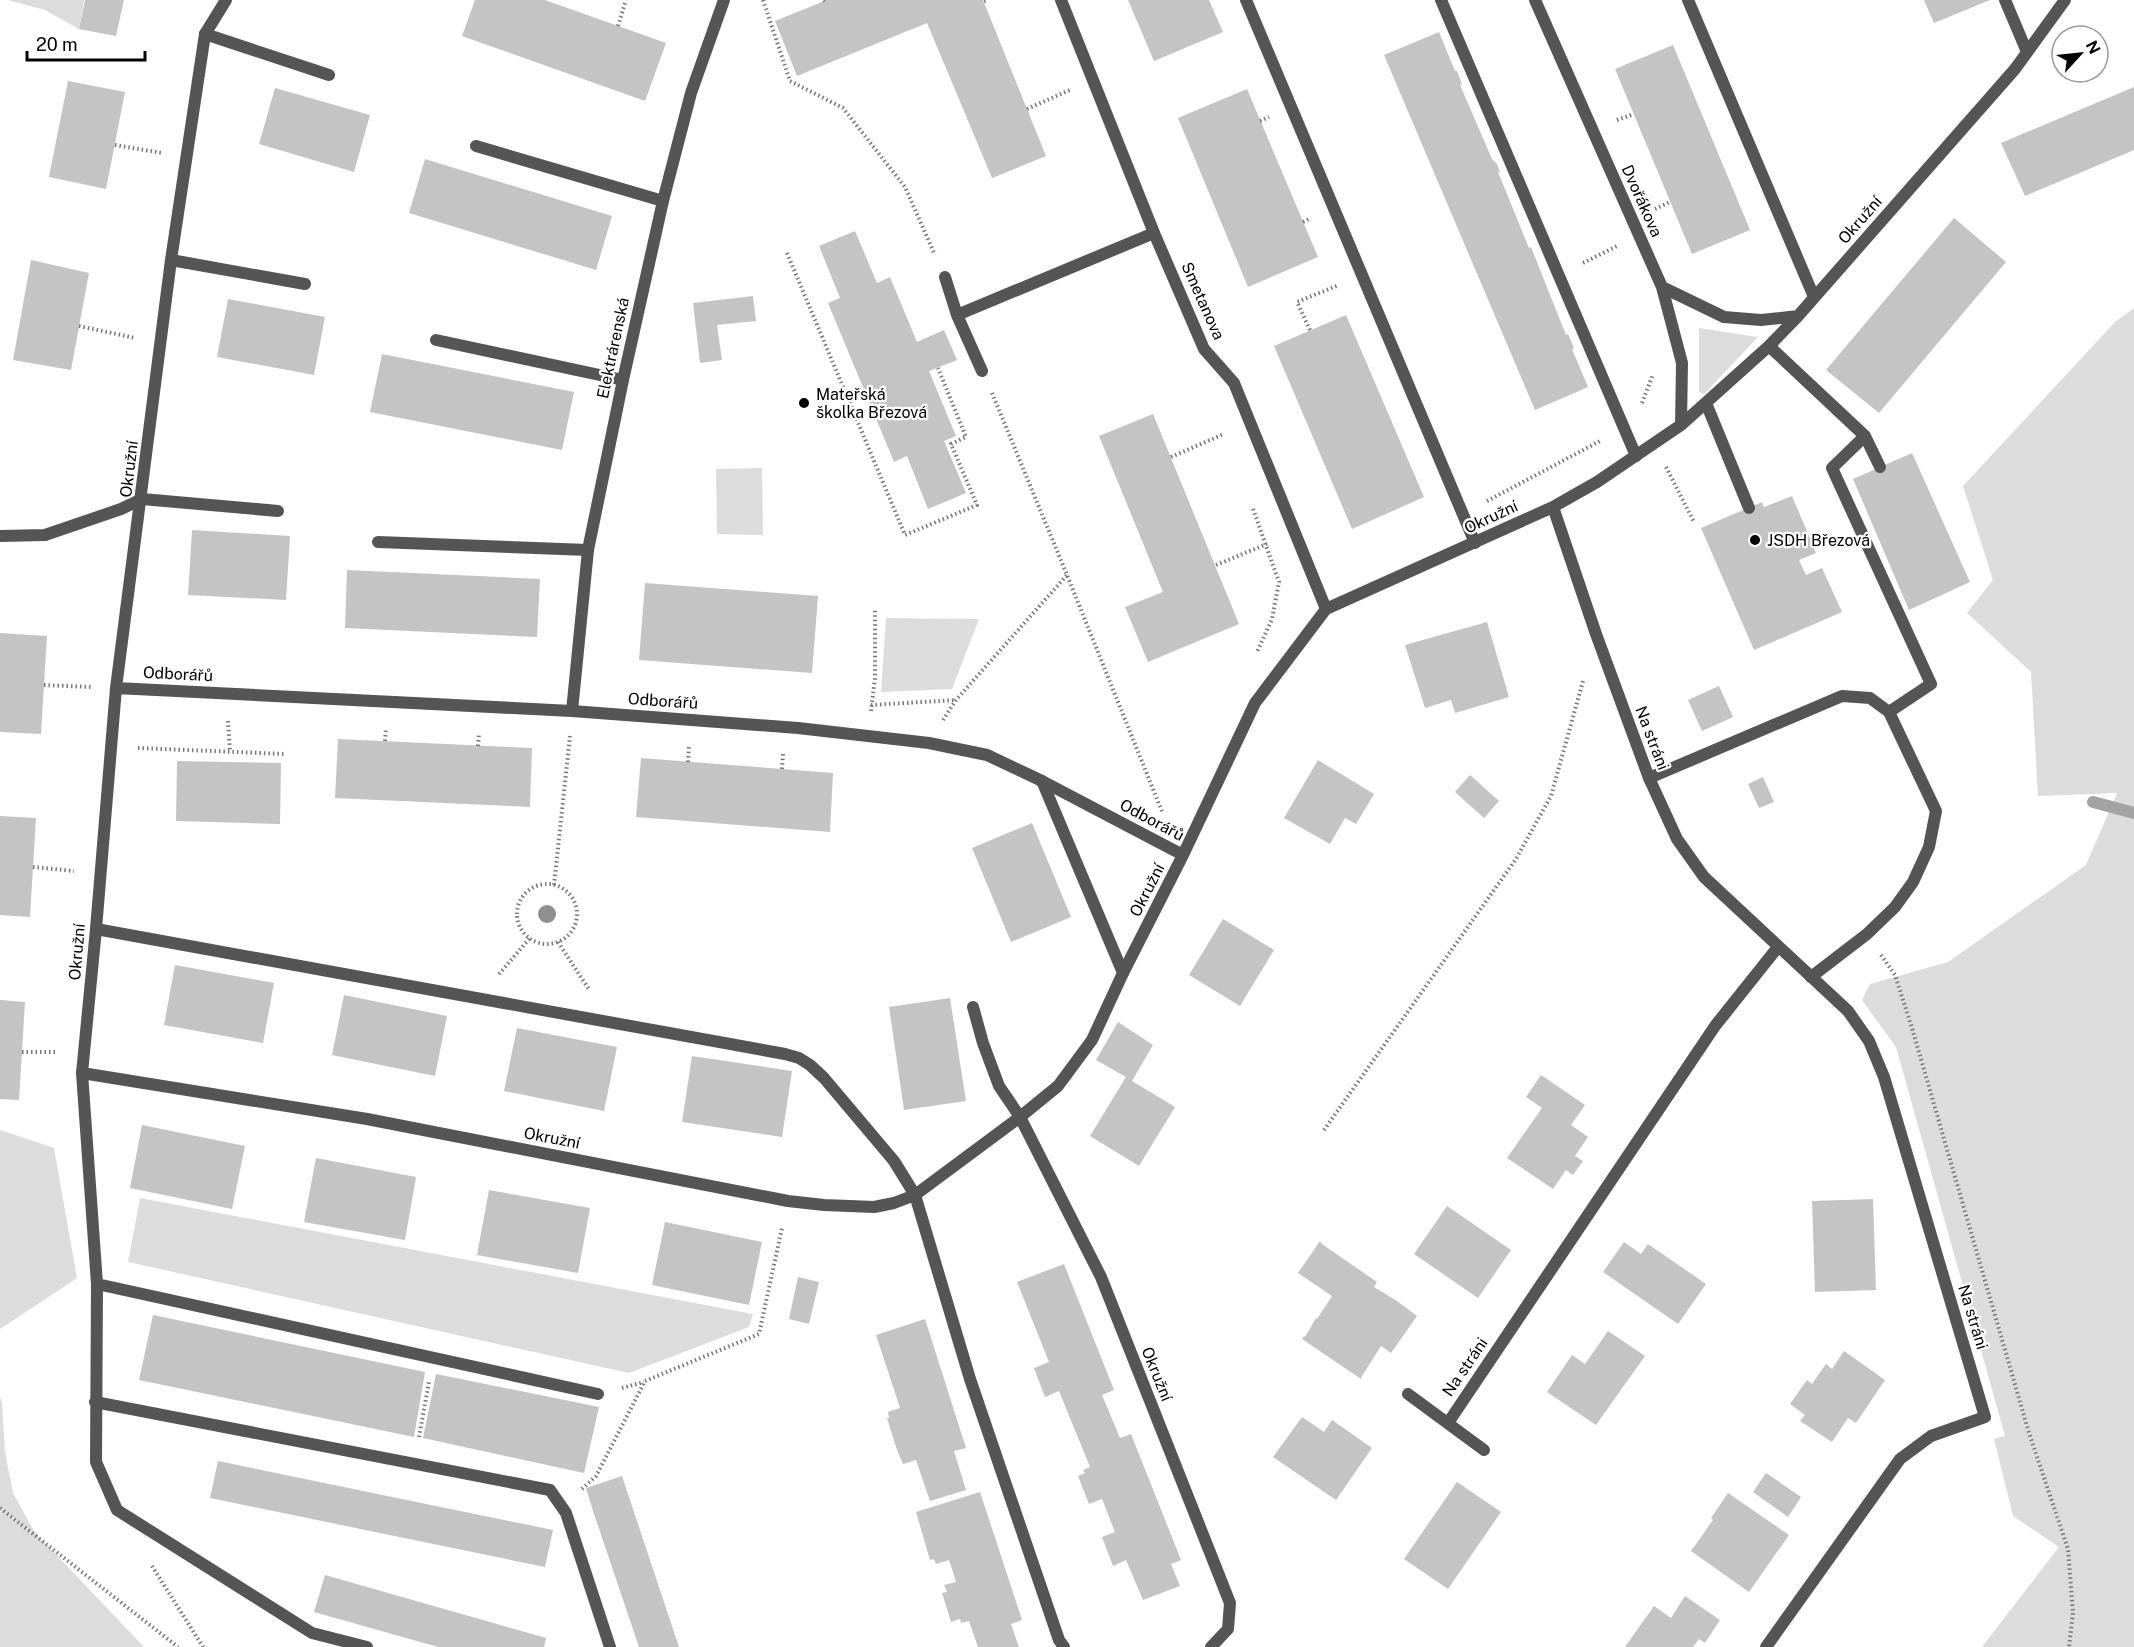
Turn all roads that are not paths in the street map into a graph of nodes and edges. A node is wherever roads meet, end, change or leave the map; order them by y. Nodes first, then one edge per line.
1 (226, 0) edge
2 (724, 0) edge
3 (1061, 0) edge
4 (1246, 0) edge
5 (1441, 0) edge
6 (1535, 0) edge
7 (1688, 0) edge
8 (2005, 0) edge
9 (2064, 0) edge
10 (205, 34) junction
11 (2027, 52) junction
12 (329, 75) dead end
13 (476, 146) dead end
14 (663, 201) junction
15 (1154, 233) junction
16 (171, 260) junction
17 (945, 277) road end
18 (305, 284) dead end
19 (1662, 287) junction
20 (1814, 297) junction
21 (957, 315) junction
22 (1798, 316) junction
23 (436, 340) dead end
24 (1769, 346) junction
25 (982, 371) road end
26 (623, 380) junction
27 (1706, 402) junction
28 (1681, 425) junction
29 (1865, 436) junction
30 (1636, 456) junction
31 (1881, 467) dead end
32 (141, 499) junction
33 (1553, 507) junction
34 (1749, 508) dead end
35 (278, 511) dead end
36 (0, 536) edge
37 (378, 542) dead end
38 (1474, 543) junction
39 (588, 550) junction
40 (1326, 609) junction
41 (116, 688) junction
42 (572, 711) junction
43 (1889, 712) junction
44 (1649, 778) junction
45 (1042, 781) junction
46 (1183, 855) junction
47 (96, 929) junction
48 (1778, 946) junction
49 (1123, 973) junction
50 (1811, 977) junction
51 (973, 1007) dead end
52 (82, 1073) junction
53 (1020, 1117) junction
54 (915, 1195) junction
55 (97, 1284) junction
56 (598, 1394) dead end
57 (1408, 1394) dead end
58 (95, 1402) junction
59 (1448, 1423) junction
60 (1484, 1450) dead end
61 (367, 1647) edge
62 (610, 1647) edge
63 (1064, 1647) edge
64 (1211, 1647) edge
65 (1766, 1647) edge

1 - 10 street, Okružní
2 - 14 street, Elektrárenská
3 - 15 street, Smetanova
4 - 38 street
5 - 30 street
6 - 19 street, Dvořákova
7 - 20 street
8 - 11 street
9 - 11 street, Okružní
10 - 12 street
10 - 16 street, Okružní
11 - 20 street, Okružní
13 - 14 street
14 - 26 street, Elektrárenská
15 - 21 street
15 - 40 street, Smetanova
16 - 18 street
16 - 32 street, Okružní
17 - 21 street
19 - 22 street
19 - 28 street, Dvořákova
20 - 22 street, Okružní
21 - 25 street
22 - 24 street, Okružní
23 - 26 street
24 - 27 street, Okružní
24 - 29 street
26 - 39 street, Elektrárenská
27 - 28 street, Okružní
27 - 34 street
28 - 30 street, Okružní
29 - 31 street
29 - 43 street
30 - 33 street, Okružní
32 - 35 street
32 - 36 street
32 - 41 street, Okružní
33 - 38 street, Okružní
33 - 44 street, Na stráni
37 - 39 street
38 - 40 street, Okružní
39 - 42 street, Elektrárenská
40 - 46 street, Okružní
41 - 42 street, Odborářů
41 - 47 street, Okružní
42 - 45 street, Odborářů
43 - 44 street
43 - 50 street
44 - 48 street, Na stráni
45 - 46 street, Odborářů
45 - 49 street
46 - 49 street, Okružní
47 - 52 street, Okružní
47 - 54 street
48 - 50 street, Na stráni
48 - 59 street, Na stráni
49 - 53 street, Okružní
50 - 65 street, Na stráni
51 - 53 street
52 - 54 street, Okružní
52 - 55 street
53 - 54 street, Okružní
53 - 64 street, Okružní
54 - 63 street
55 - 56 street
55 - 58 street
57 - 59 street, Na stráni
58 - 61 street
58 - 62 street
59 - 60 street, Na stráni

